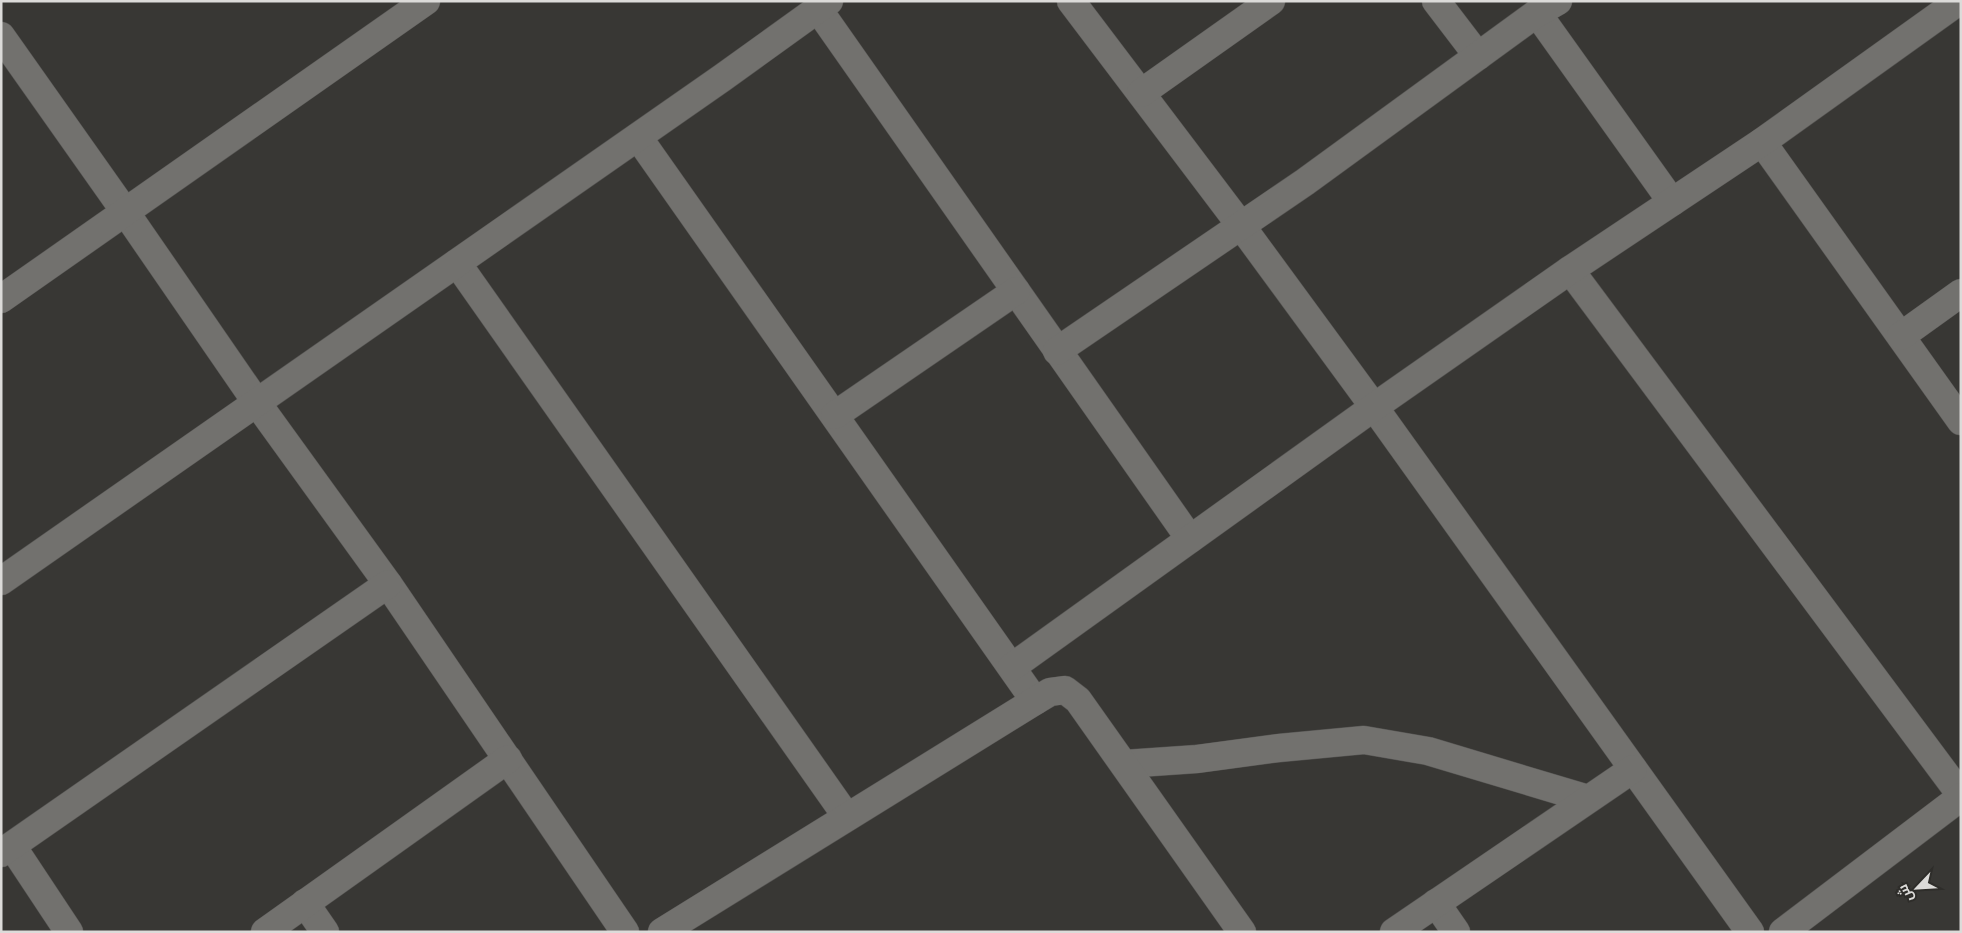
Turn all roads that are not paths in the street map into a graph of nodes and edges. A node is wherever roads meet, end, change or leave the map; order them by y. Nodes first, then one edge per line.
1 (426, 1) edge
2 (1071, 1) edge
3 (1271, 1) edge
4 (1436, 1) edge
5 (1959, 1) edge
6 (824, 5) edge
7 (1547, 7) edge
8 (1, 36) edge
9 (1478, 56) junction
10 (1141, 93) junction
11 (638, 137) junction
12 (1762, 142) junction
13 (1672, 202) junction
14 (126, 213) junction
15 (1242, 227) junction
16 (457, 262) junction
17 (1570, 270) junction
18 (1016, 291) junction
19 (1961, 293) edge
20 (1, 299) edge
21 (1901, 336) junction
22 (1057, 351) junction
23 (257, 403) junction
24 (1374, 407) junction
25 (835, 415) junction
26 (1961, 421) edge
27 (1190, 539) junction
28 (1, 581) edge
29 (388, 584) junction
30 (1012, 667) junction
31 (1036, 701) junction
32 (508, 759) junction
33 (1124, 764) junction
34 (1633, 768) junction
35 (1961, 796) edge
36 (1588, 799) junction
37 (847, 817) junction
38 (6, 849) edge
39 (305, 903) junction
40 (1436, 903) junction
41 (69, 932) edge
42 (265, 932) edge
43 (325, 932) edge
44 (625, 932) edge
45 (662, 932) edge
46 (1242, 932) edge
47 (1394, 932) edge
48 (1456, 932) edge
49 (1750, 932) edge
50 (1784, 932) edge

1 - 14 street
2 - 10 street
3 - 10 street
4 - 9 street
5 - 12 street
6 - 11 street
6 - 18 street
7 - 9 street
7 - 13 street
8 - 14 street
9 - 15 street
10 - 15 street
11 - 16 street
11 - 25 street
12 - 13 street
12 - 21 street
13 - 17 street
14 - 20 street
14 - 23 street
15 - 22 street
15 - 24 street
16 - 23 street
16 - 37 street
17 - 24 street
17 - 35 street
18 - 22 street
18 - 25 street
19 - 21 street
21 - 26 street
22 - 27 street
23 - 28 street
23 - 29 street
24 - 27 street
24 - 34 street
25 - 30 street
27 - 30 street
29 - 32 street
29 - 38 street
30 - 31 street
31 - 33 street
31 - 37 street
32 - 39 street
32 - 44 street
33 - 36 street
33 - 46 street
34 - 36 street
34 - 49 street
35 - 50 street
36 - 40 street
37 - 45 street
38 - 41 street
39 - 42 street
39 - 43 street
40 - 47 street
40 - 48 street

